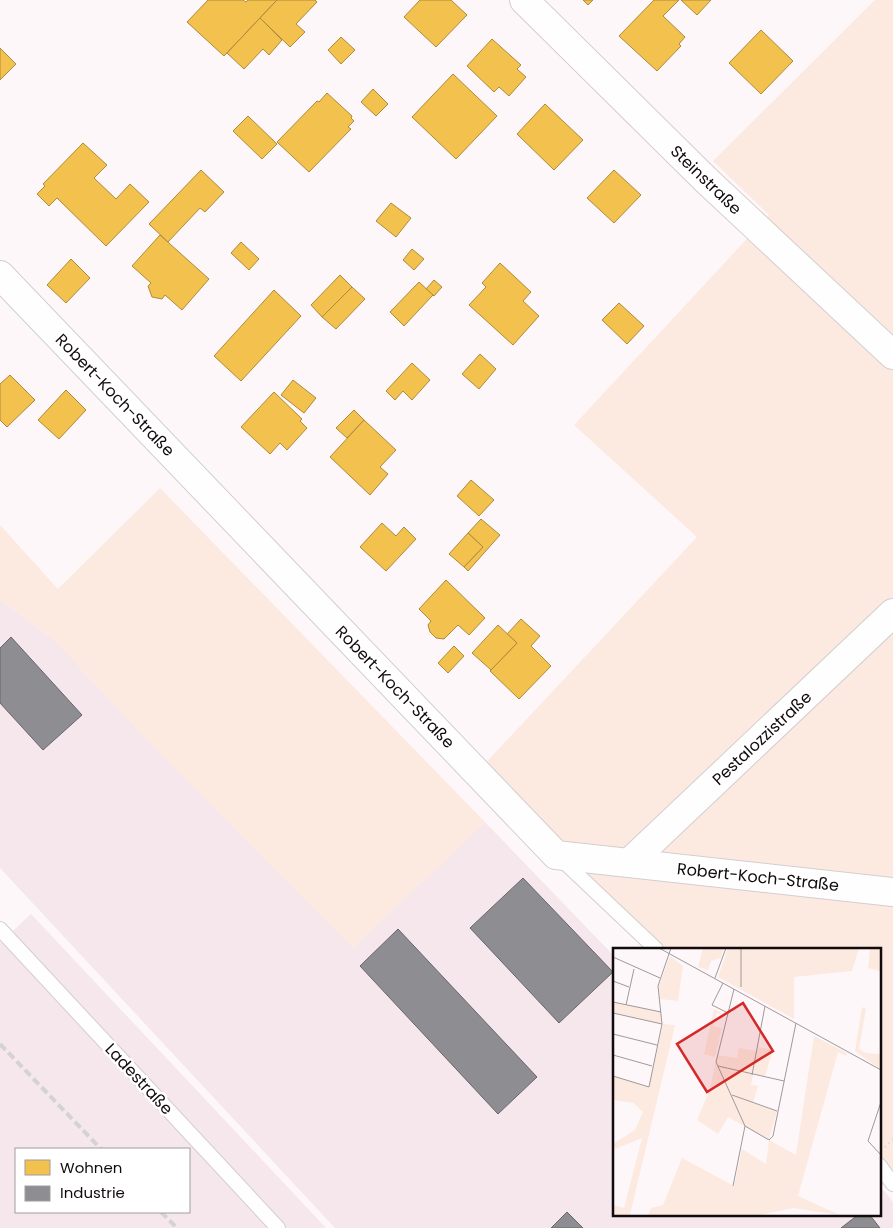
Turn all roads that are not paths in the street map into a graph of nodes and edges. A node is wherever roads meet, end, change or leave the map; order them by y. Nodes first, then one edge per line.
1 (524, 0) edge
2 (2, 280) edge
3 (893, 355) edge
4 (893, 613) edge
5 (556, 855) junction
6 (630, 862) junction
7 (893, 892) edge
8 (0, 929) edge
9 (655, 948) edge
10 (880, 1166) edge
11 (893, 1184) edge
12 (278, 1228) edge

1 - 3 street, Steinstraße
2 - 5 street, Robert-Koch-Straße
4 - 6 street, Pestalozzistraße
5 - 6 street, Robert-Koch-Straße
5 - 9 lane
6 - 7 street, Robert-Koch-Straße
8 - 12 lane, Ladestraße
10 - 11 lane

